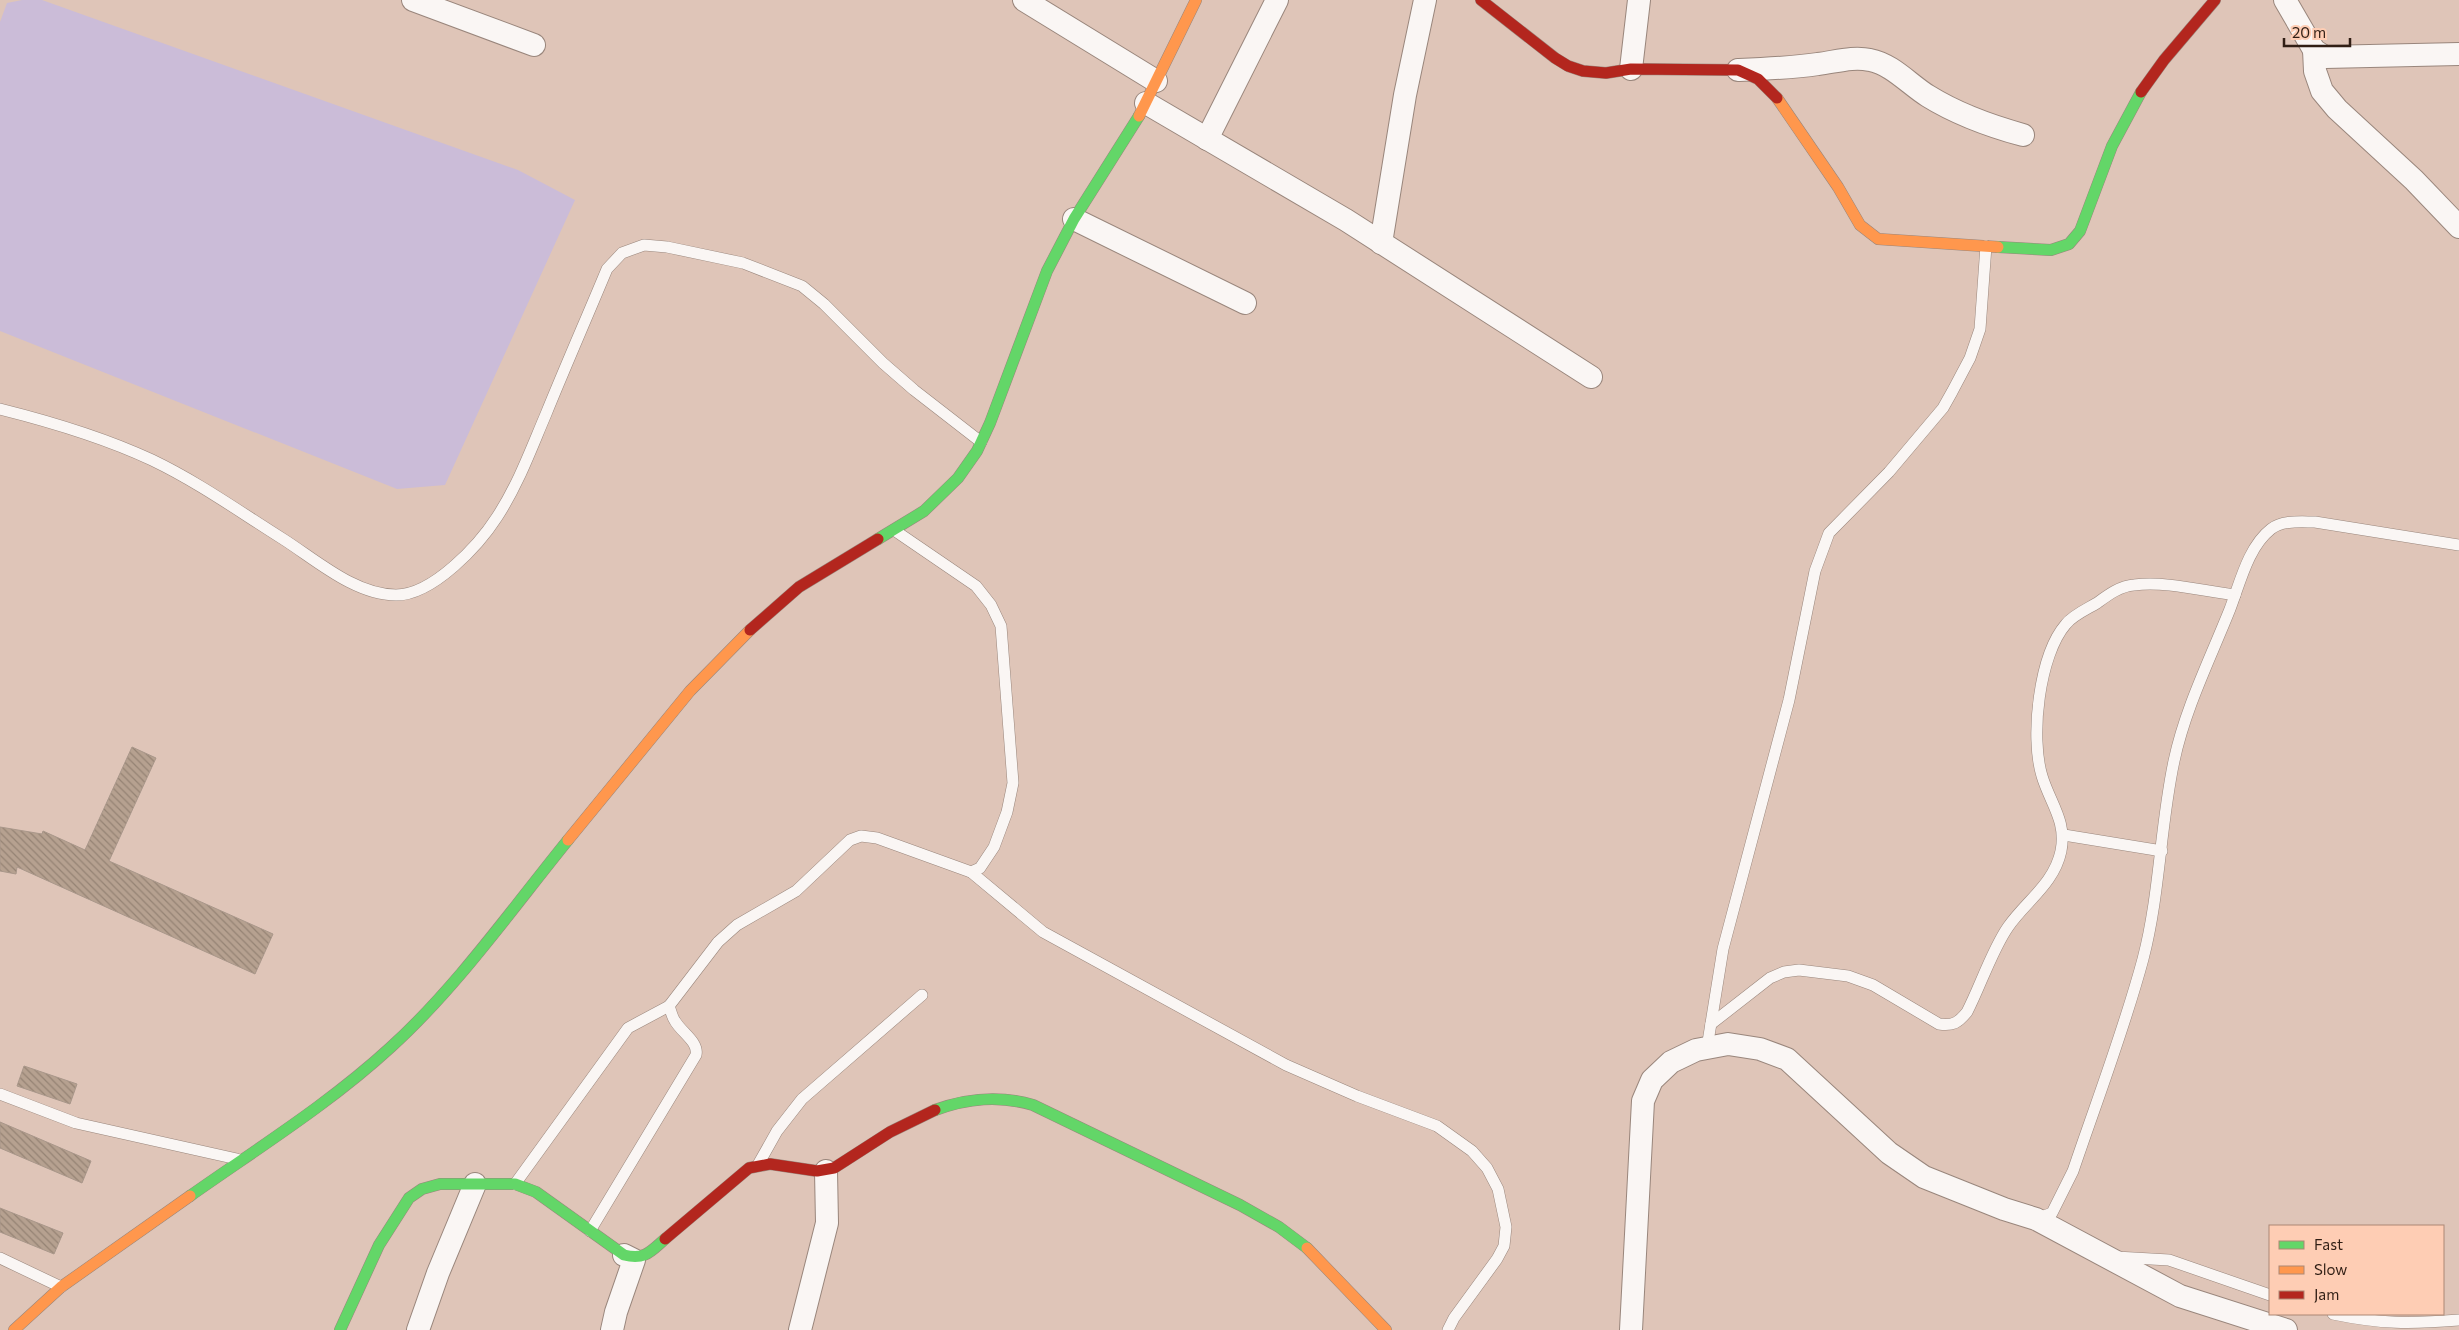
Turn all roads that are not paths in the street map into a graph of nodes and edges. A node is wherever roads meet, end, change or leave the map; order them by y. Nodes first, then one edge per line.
1 (413, 0) edge
2 (1024, 0) edge
3 (1196, 0) edge
4 (1277, 0) edge
5 (1425, 0) edge
6 (1481, 0) edge
7 (1639, 0) edge
8 (2216, 0) edge
9 (2284, 0) edge
10 (534, 45) dead end
11 (2314, 50) junction
12 (2459, 54) edge
13 (1631, 69) junction
14 (1738, 70) junction
15 (1156, 81) junction
16 (1146, 103) junction
17 (2022, 135) dead end
18 (1207, 139) junction
19 (1074, 219) junction
20 (2459, 227) edge
21 (1381, 243) junction
22 (1986, 246) junction
23 (1245, 303) dead end
24 (1591, 377) dead end
25 (0, 409) edge
26 (981, 442) junction
27 (892, 529) junction
28 (2459, 545) edge
29 (2235, 595) junction
30 (2064, 835) junction
31 (2162, 851) junction
32 (970, 872) junction
33 (922, 995) dead end
34 (669, 1006) junction
35 (1710, 1024) junction
36 (1706, 1048) junction
37 (0, 1094) edge
38 (241, 1160) junction
39 (759, 1163) junction
40 (826, 1171) junction
41 (475, 1184) junction
42 (515, 1184) junction
43 (2036, 1219) junction
44 (590, 1231) junction
45 (624, 1255) junction
46 (2104, 1256) junction
47 (0, 1258) edge
48 (61, 1287) junction
49 (2269, 1295) edge
50 (2337, 1315) edge
51 (2459, 1320) edge
52 (14, 1330) edge
53 (340, 1330) edge
54 (418, 1330) edge
55 (612, 1330) edge
56 (800, 1330) edge
57 (1386, 1330) edge
58 (1448, 1330) edge
59 (1632, 1330) edge
60 (2286, 1330) edge

1 - 10 street
2 - 15 street
3 - 15 street
4 - 18 street
5 - 21 street
6 - 13 street
7 - 13 street
8 - 22 street
9 - 11 street
11 - 12 street
11 - 20 street
13 - 14 street
14 - 17 street
14 - 22 street
15 - 16 street
16 - 18 street
16 - 19 street
18 - 21 street
19 - 23 street
19 - 26 street
21 - 24 street
22 - 35 lane
25 - 26 lane
26 - 27 street
27 - 32 lane
27 - 38 street
28 - 29 lane
29 - 30 lane
29 - 31 lane
30 - 31 lane
30 - 35 lane
31 - 43 lane
32 - 34 lane
32 - 58 lane
33 - 39 lane
34 - 42 lane
34 - 44 lane
35 - 36 lane
36 - 43 street
36 - 59 street
37 - 38 lane
38 - 48 street
39 - 40 street
39 - 45 street
40 - 56 street
40 - 57 street
41 - 42 street
41 - 53 street
41 - 54 street
42 - 44 street
43 - 46 street
44 - 45 street
45 - 55 street
46 - 49 lane
46 - 60 street
47 - 48 lane
48 - 52 street
50 - 51 lane

